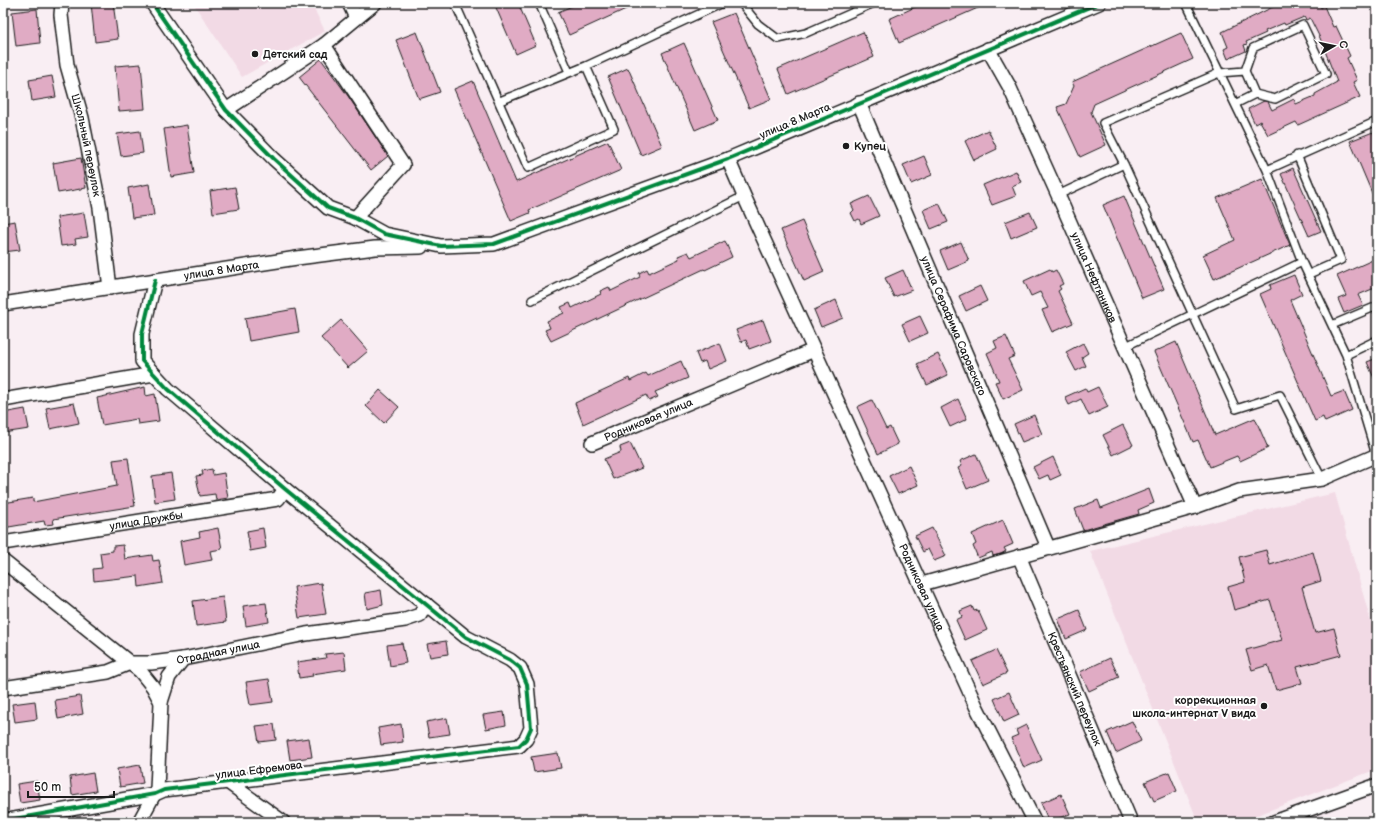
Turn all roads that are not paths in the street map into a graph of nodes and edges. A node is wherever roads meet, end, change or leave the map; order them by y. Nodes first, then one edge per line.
1 (62, 3) edge
2 (152, 3) edge
3 (350, 3) edge
4 (375, 3) edge
5 (456, 3) edge
6 (539, 3) edge
7 (723, 3) edge
8 (742, 3) edge
9 (1099, 3) edge
10 (1186, 3) edge
11 (869, 4) edge
12 (356, 18) junction
13 (324, 45) junction
14 (988, 49) junction
15 (586, 66) junction
16 (1245, 71) junction
17 (569, 72) junction
18 (1219, 73) junction
19 (1255, 94) junction
20 (500, 101) junction
21 (859, 103) junction
22 (1235, 104) junction
23 (226, 110) junction
24 (1377, 121) edge
25 (1297, 156) junction
26 (728, 159) junction
27 (1124, 164) junction
28 (1267, 170) junction
29 (1058, 195) junction
30 (744, 196) junction
31 (354, 218) junction
32 (441, 246) junction
33 (1302, 262) junction
34 (1309, 274) junction
35 (155, 280) junction
36 (110, 288) junction
37 (532, 300) dead end
38 (3, 304) edge
39 (1377, 306) edge
40 (1194, 314) junction
41 (1332, 325) junction
42 (1377, 340) edge
43 (1124, 347) junction
44 (814, 350) junction
45 (1346, 355) junction
46 (154, 374) junction
47 (3, 400) edge
48 (592, 442) dead end
49 (1377, 455) edge
50 (1322, 479) junction
51 (285, 489) junction
52 (1195, 507) junction
53 (3, 543) edge
54 (1048, 548) junction
55 (1019, 556) junction
56 (3, 561) edge
57 (922, 584) junction
58 (426, 604) junction
59 (183, 659) junction
60 (130, 664) junction
61 (3, 688) edge
62 (161, 702) junction
63 (229, 783) junction
64 (1377, 784) edge
65 (155, 794) junction
66 (3, 821) edge
67 (1279, 821) edge
68 (139, 822) edge
69 (283, 822) edge
70 (1034, 822) edge
71 (1131, 822) edge

1 - 36 street, Школьный переулок
2 - 23 street
3 - 12 street
4 - 12 street
5 - 20 lane
6 - 17 lane
7 - 15 lane
8 - 11 lane
9 - 14 street, улица 8 Марта
10 - 18 lane
12 - 13 street
13 - 23 street
13 - 31 street
14 - 21 street, улица 8 Марта
14 - 29 street, улица Нефтяников
15 - 17 lane
15 - 20 lane
16 - 18 lane
16 - 19 lane
16 - 19 lane
17 - 20 lane
18 - 22 lane
18 - 27 lane
19 - 22 lane
21 - 26 street, улица 8 Марта
21 - 54 street, улица Серафима Саровского
22 - 28 lane
23 - 31 street
24 - 25 lane
25 - 28 lane
25 - 34 lane
26 - 30 street, Родниковая улица
26 - 32 street, улица 8 Марта
27 - 29 lane
27 - 40 lane
28 - 33 lane
29 - 43 street, улица Нефтяников
30 - 37 lane
30 - 44 street, Родниковая улица
31 - 32 street
32 - 35 street, улица 8 Марта
33 - 34 lane
33 - 40 lane
34 - 41 lane
35 - 36 street, улица 8 Марта
35 - 46 street
36 - 38 street, улица 8 Марта
39 - 41 lane
40 - 43 lane
40 - 50 lane
41 - 45 lane
42 - 45 lane
43 - 52 street, улица Нефтяников
44 - 48 street, Родниковая улица
44 - 57 street, Родниковая улица
45 - 49 lane
46 - 47 street
46 - 51 street
49 - 50 street
50 - 52 street
51 - 53 street, улица Дружбы
51 - 58 street
52 - 54 street
54 - 55 street
55 - 57 street
55 - 71 street, Крестьянский переулок
56 - 60 street
57 - 70 street, Родниковая улица
58 - 59 street, Отрадная улица
58 - 63 street, улица Ефремова
59 - 60 street, Отрадная улица
59 - 62 street
60 - 61 street, Отрадная улица
60 - 62 street
62 - 65 street
63 - 65 street, улица Ефремова
63 - 69 street
64 - 67 street
65 - 66 street, улица Ефремова
65 - 68 street

